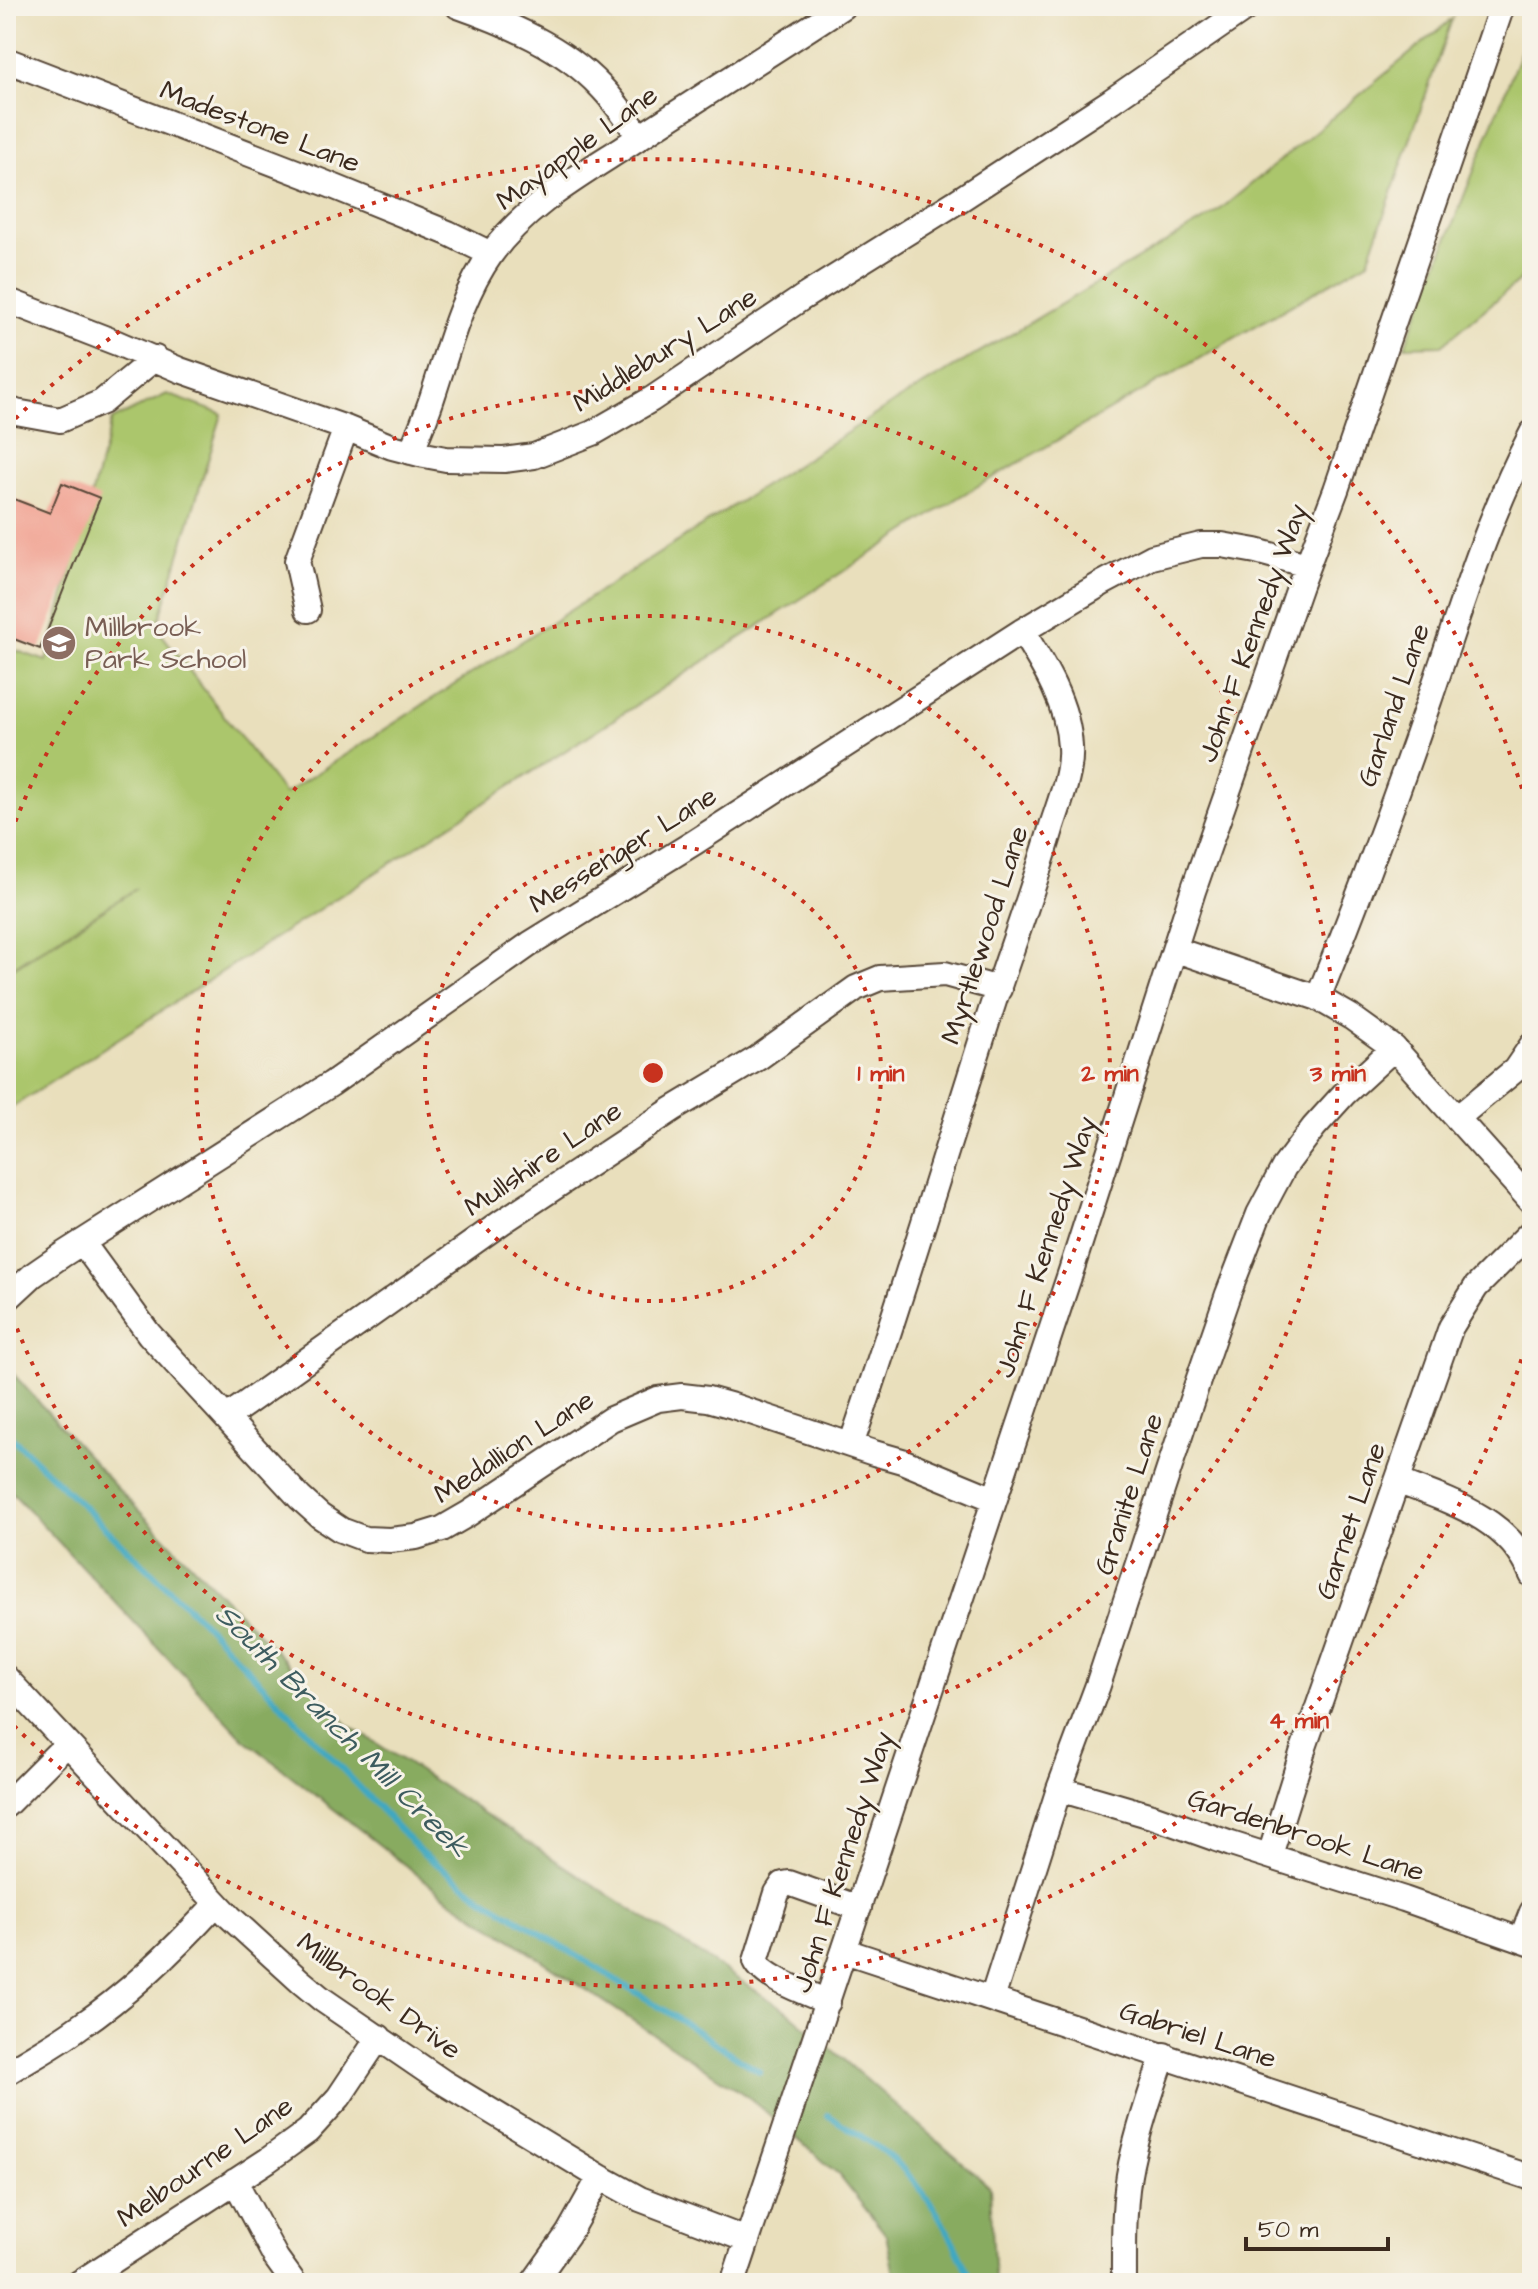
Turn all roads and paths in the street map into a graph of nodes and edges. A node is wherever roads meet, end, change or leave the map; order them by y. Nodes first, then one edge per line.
1 (458, 6) edge
2 (843, 6) edge
3 (1249, 6) edge
4 (1502, 6) edge
5 (6, 60) edge
6 (639, 136) junction
7 (491, 254) junction
8 (6, 300) edge
9 (155, 358) junction
10 (6, 408) edge
11 (346, 428) junction
12 (1532, 433) edge
13 (411, 452) junction
14 (1307, 565) junction
15 (308, 610) dead end
16 (1022, 631) junction
17 (1176, 950) junction
18 (999, 989) junction
19 (1318, 998) junction
20 (1532, 1045) edge
21 (1394, 1048) junction
22 (1457, 1118) junction
23 (1532, 1202) edge
24 (1532, 1231) edge
25 (82, 1242) junction
26 (6, 1300) edge
27 (227, 1417) junction
28 (851, 1445) junction
29 (1397, 1481) junction
30 (994, 1499) junction
31 (1532, 1575) edge
32 (6, 1678) edge
33 (67, 1744) junction
34 (1059, 1789) junction
35 (6, 1805) edge
36 (1270, 1855) junction
37 (217, 1903) junction
38 (859, 1908) junction
39 (1532, 1912) edge
40 (1526, 1942) edge
41 (845, 1951) junction
42 (992, 1999) junction
43 (828, 2002) junction
44 (379, 2037) junction
45 (1164, 2055) junction
46 (6, 2073) edge
47 (600, 2177) junction
48 (1532, 2178) edge
49 (235, 2181) junction
50 (747, 2240) junction
51 (79, 2283) edge
52 (294, 2283) edge
53 (533, 2283) edge
54 (733, 2283) edge
55 (1124, 2283) edge

1 - 6 street
2 - 6 street, Mayapple Lane
3 - 13 street, Middlebury Lane
4 - 14 street, John F Kennedy Way
5 - 7 street, Madestone Lane
6 - 7 street, Mayapple Lane
7 - 13 street, Mayapple Lane
8 - 9 street, Middlebury Lane
9 - 10 street
9 - 11 street, Middlebury Lane
11 - 13 street, Middlebury Lane
11 - 15 street
12 - 19 street, Garland Lane
14 - 16 street, Messenger Lane
14 - 17 street, John F Kennedy Way
16 - 18 street, Myrtlewood Lane
16 - 25 street, Messenger Lane
17 - 19 street
17 - 30 street, John F Kennedy Way
18 - 27 street, Mullshire Lane
18 - 28 street, Myrtlewood Lane
19 - 21 street
20 - 22 street
21 - 22 street
21 - 34 street, Granite Lane
22 - 23 street
24 - 29 street, Garnet Lane
25 - 26 street, Messenger Lane
25 - 27 street, Medallion Lane
27 - 28 street, Medallion Lane
28 - 30 street, Medallion Lane
29 - 31 street
29 - 36 street, Garnet Lane
30 - 38 street, John F Kennedy Way
32 - 33 street, Millbrook Drive
33 - 35 street
33 - 37 street, Millbrook Drive
34 - 36 street, Gardenbrook Lane
34 - 42 street, Granite Lane
36 - 40 street, Gardenbrook Lane
37 - 44 street, Millbrook Drive
37 - 46 street
38 - 41 street, John F Kennedy Way
38 - 43 street
39 - 40 street
41 - 42 street, Gabriel Lane
41 - 43 street, John F Kennedy Way
42 - 45 street, Gabriel Lane
43 - 50 street, John F Kennedy Way
44 - 47 street, Millbrook Drive
44 - 49 street, Melbourne Lane
45 - 48 street, Gabriel Lane
45 - 55 street
47 - 50 street, Millbrook Drive
47 - 53 street
49 - 51 street, Melbourne Lane
49 - 52 street
50 - 54 street, John F Kennedy Way

